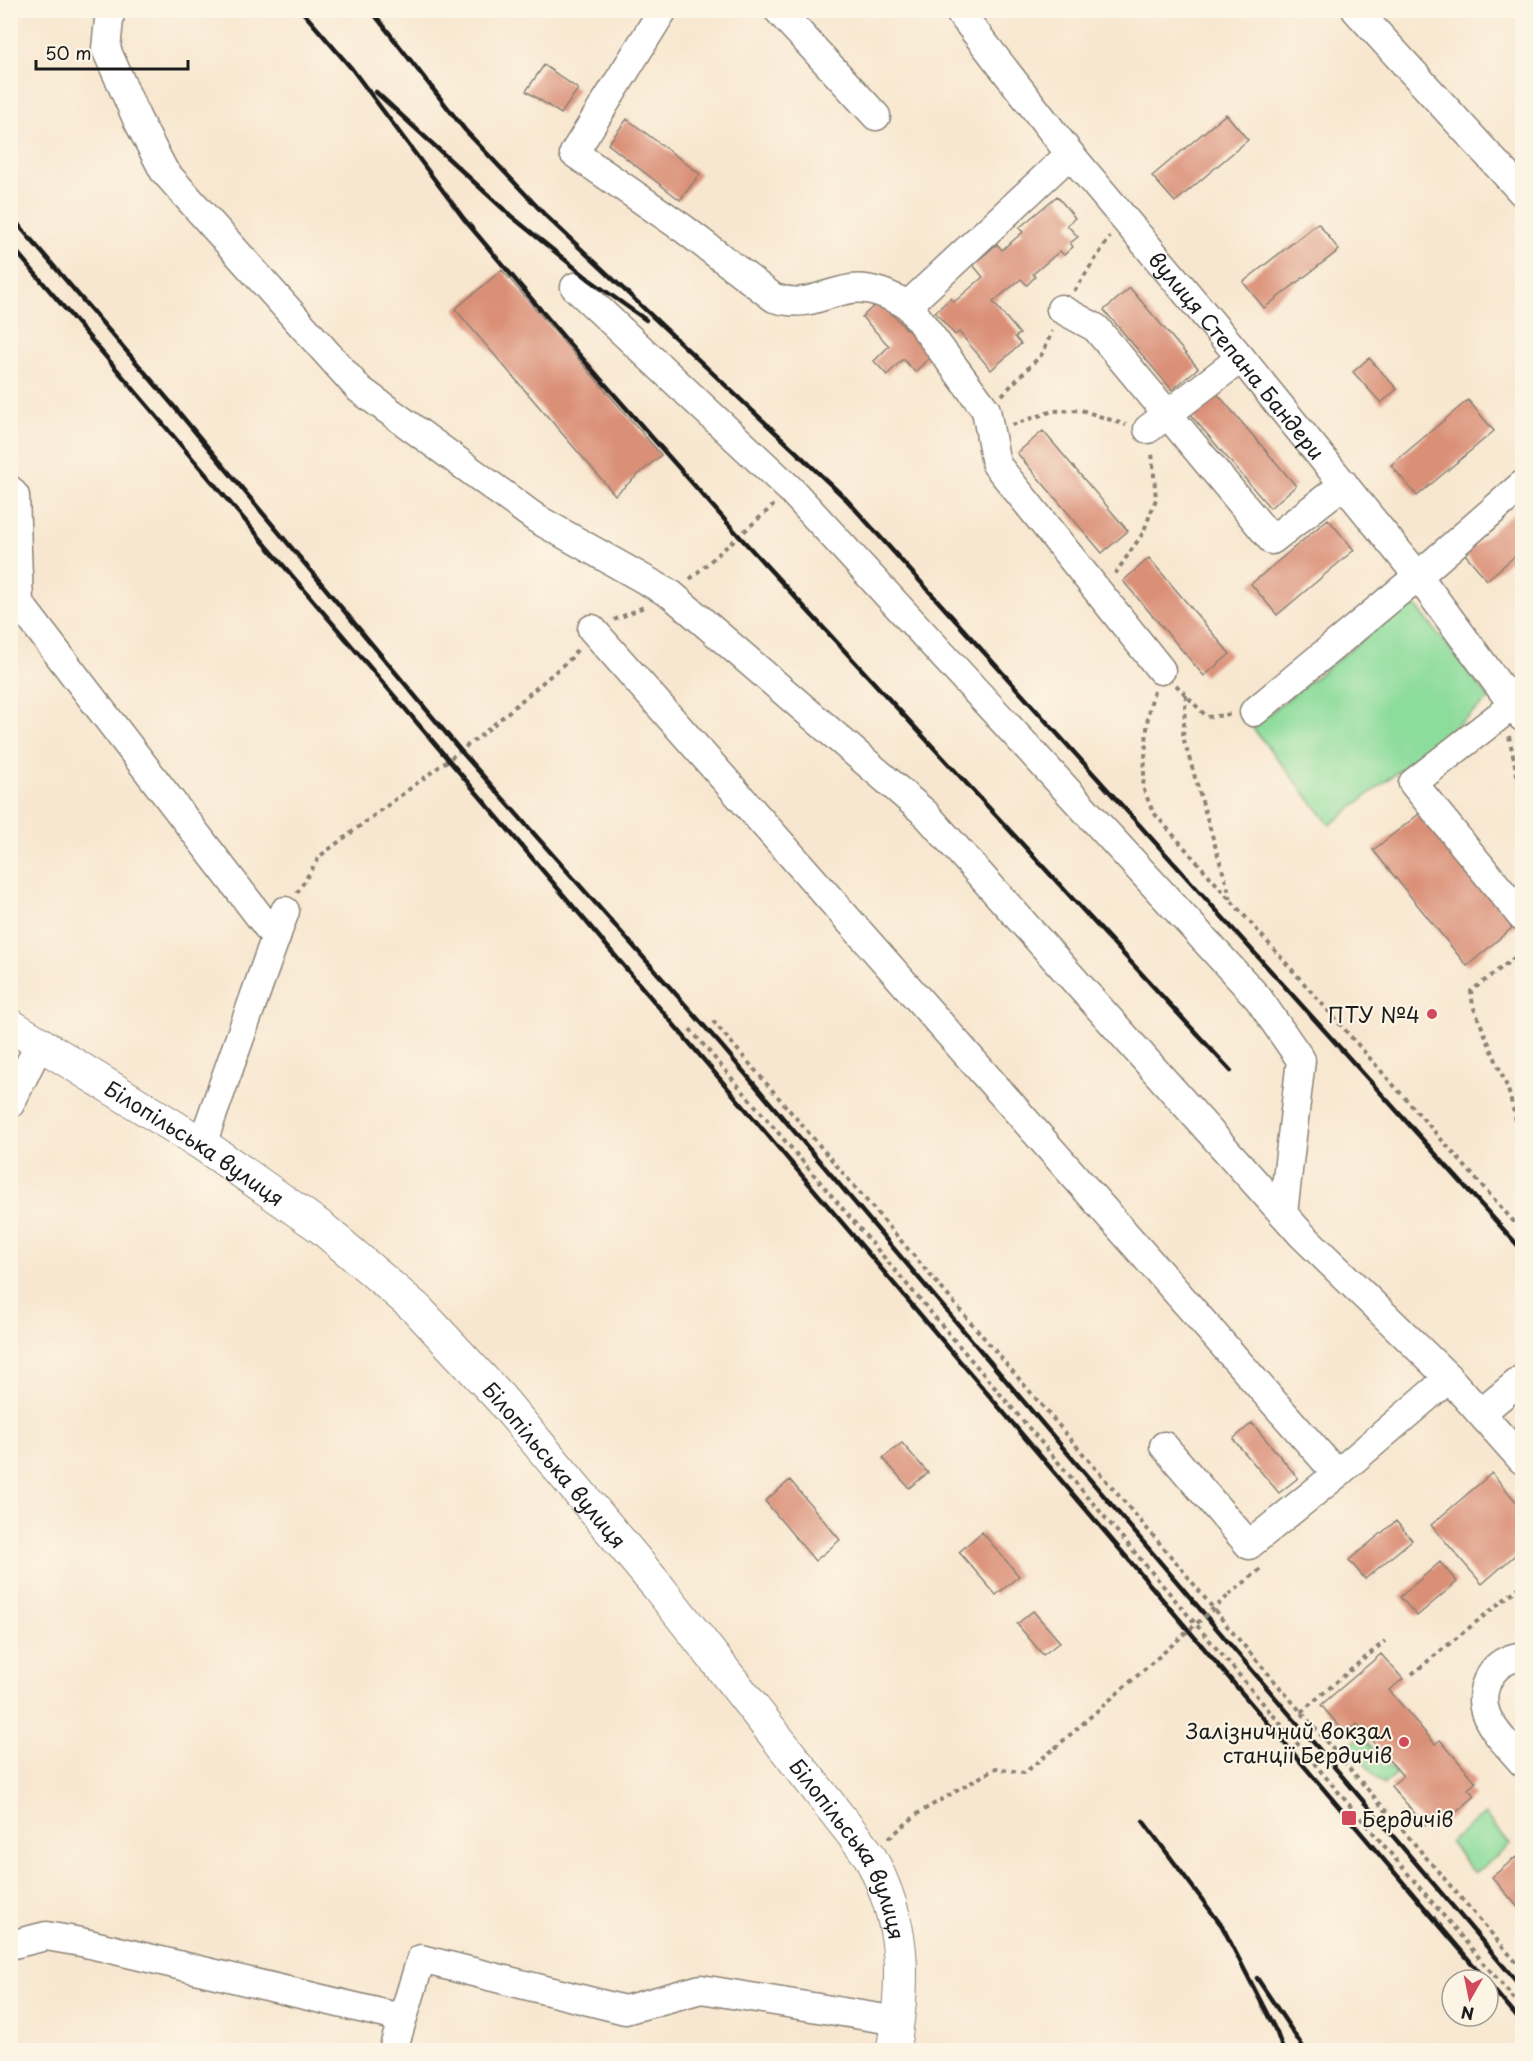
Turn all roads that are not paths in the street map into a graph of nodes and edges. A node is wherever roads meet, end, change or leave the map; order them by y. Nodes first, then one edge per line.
1 (110, 10) edge
2 (663, 10) edge
3 (778, 10) edge
4 (958, 10) edge
5 (1356, 10) edge
6 (876, 116) dead end
7 (1070, 154) junction
8 (1522, 192) edge
9 (575, 287) dead end
10 (908, 305) junction
11 (1061, 309) dead end
12 (1241, 358) junction
13 (1158, 422) junction
14 (1344, 484) junction
15 (1522, 485) edge
16 (10, 490) edge
17 (1418, 576) junction
18 (592, 630) road end
19 (1161, 670) road end
20 (1513, 711) edge
21 (1254, 712) road end
22 (285, 911) road end
23 (1522, 916) edge
24 (276, 938) junction
25 (10, 1025) edge
26 (40, 1043) junction
27 (10, 1104) edge
28 (202, 1144) junction
29 (1283, 1213) junction
30 (1449, 1378) junction
31 (1522, 1379) edge
32 (1481, 1413) junction
33 (1164, 1446) dead end
34 (1522, 1460) edge
35 (1337, 1474) junction
36 (1522, 1656) edge
37 (1513, 1733) edge
38 (1522, 1762) edge
39 (10, 1945) edge
40 (402, 2018) junction
41 (896, 2036) edge
42 (393, 2050) edge

1 - 29 street
2 - 10 street
3 - 6 street
4 - 7 street, вулиця Степана Бандери
5 - 8 street
7 - 10 street
7 - 12 street, вулиця Степана Бандери
9 - 29 street
10 - 19 street
11 - 13 street
12 - 13 street
12 - 14 street, вулиця Степана Бандери
13 - 14 street
14 - 17 street, вулиця Степана Бандери
15 - 17 street
16 - 24 street
17 - 20 street, вулиця Степана Бандери
17 - 21 street
18 - 35 street
20 - 23 street
22 - 24 street
24 - 28 street
25 - 26 main road, Білопільська вулиця
26 - 27 street
26 - 28 main road, Білопільська вулиця
28 - 41 main road, Білопільська вулиця
29 - 30 street
30 - 32 street
30 - 35 street
31 - 32 street
32 - 34 street
33 - 35 street
36 - 37 street
37 - 38 street
39 - 40 street
40 - 41 street
40 - 42 street

